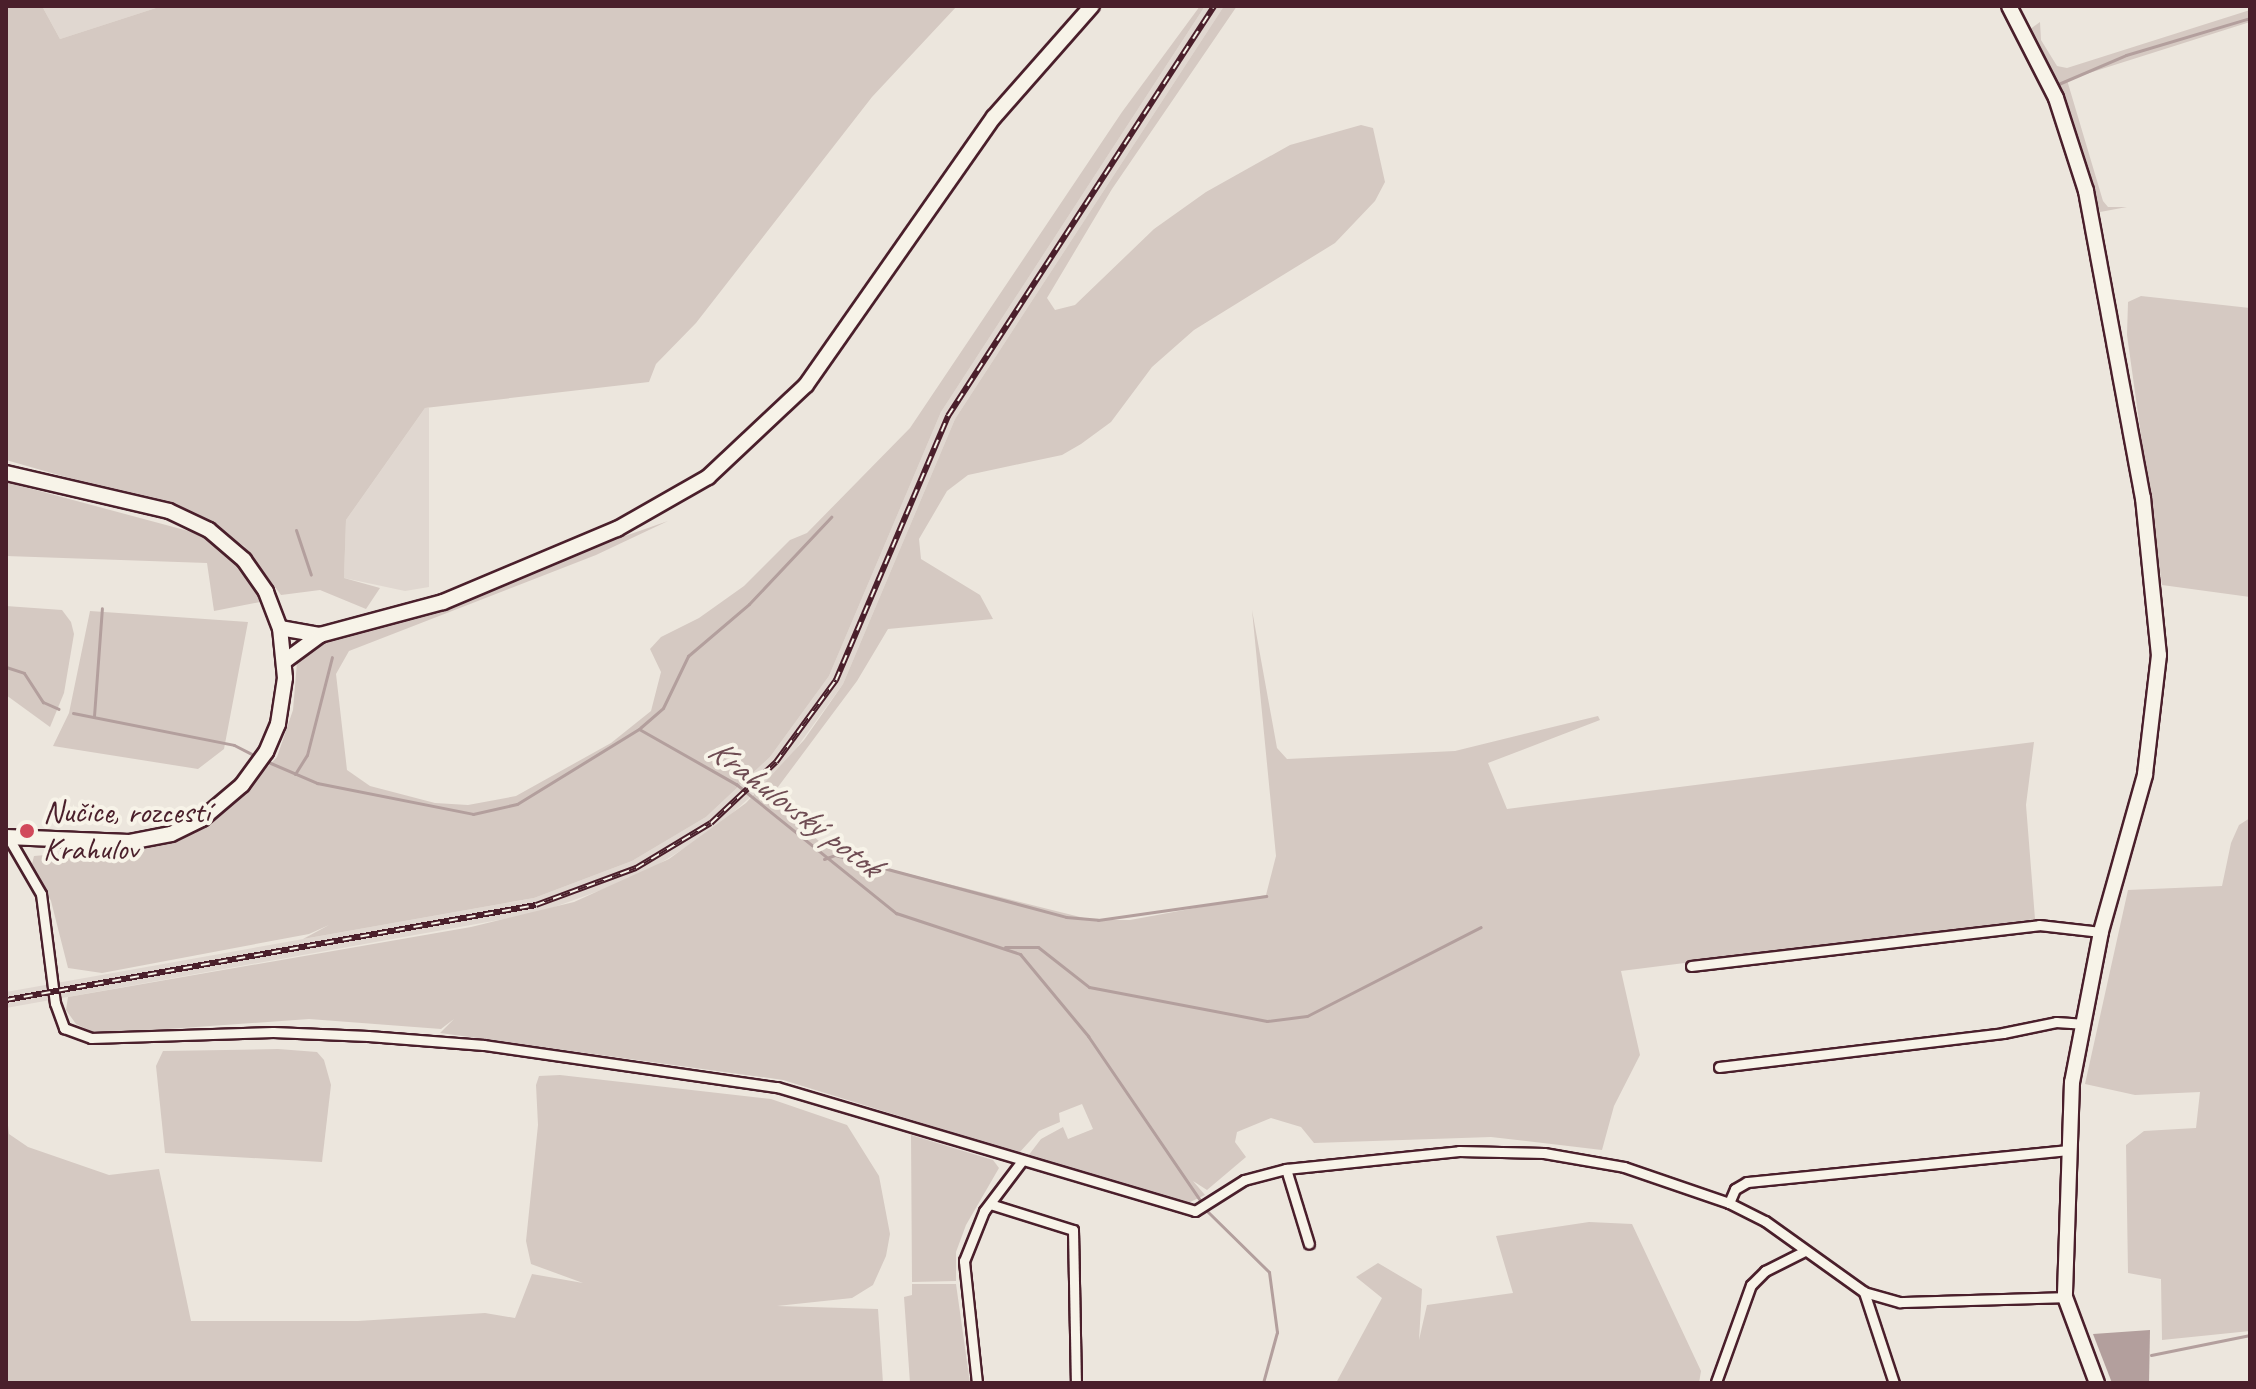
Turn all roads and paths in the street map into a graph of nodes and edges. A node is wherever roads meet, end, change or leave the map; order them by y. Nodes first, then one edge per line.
1 (1092, 6) edge
2 (2009, 6) edge
3 (6, 473) edge
4 (280, 628) junction
5 (320, 635) junction
6 (285, 661) junction
7 (7, 837) edge
8 (2101, 932) junction
9 (1691, 966) dead end
10 (2082, 1024) junction
11 (1719, 1067) dead end
12 (2066, 1150) junction
13 (1021, 1162) junction
14 (1286, 1169) junction
15 (1729, 1203) junction
16 (990, 1204) junction
17 (1309, 1244) dead end
18 (1805, 1251) junction
19 (1864, 1292) junction
20 (2065, 1297) junction
21 (1716, 1382) edge
22 (977, 1383) edge
23 (1076, 1383) edge
24 (1894, 1383) edge
25 (2097, 1383) edge

1 - 5 street
2 - 8 street
3 - 4 street
4 - 5 street
4 - 6 street
5 - 6 street
6 - 7 street
7 - 13 street
8 - 9 street
8 - 10 street
10 - 11 street
10 - 12 street
12 - 15 street
12 - 20 street
13 - 14 street
13 - 16 street
14 - 15 street
14 - 17 street
15 - 18 street
16 - 22 street
16 - 23 street
18 - 19 street
18 - 21 street
19 - 20 street
19 - 24 street
20 - 25 street

